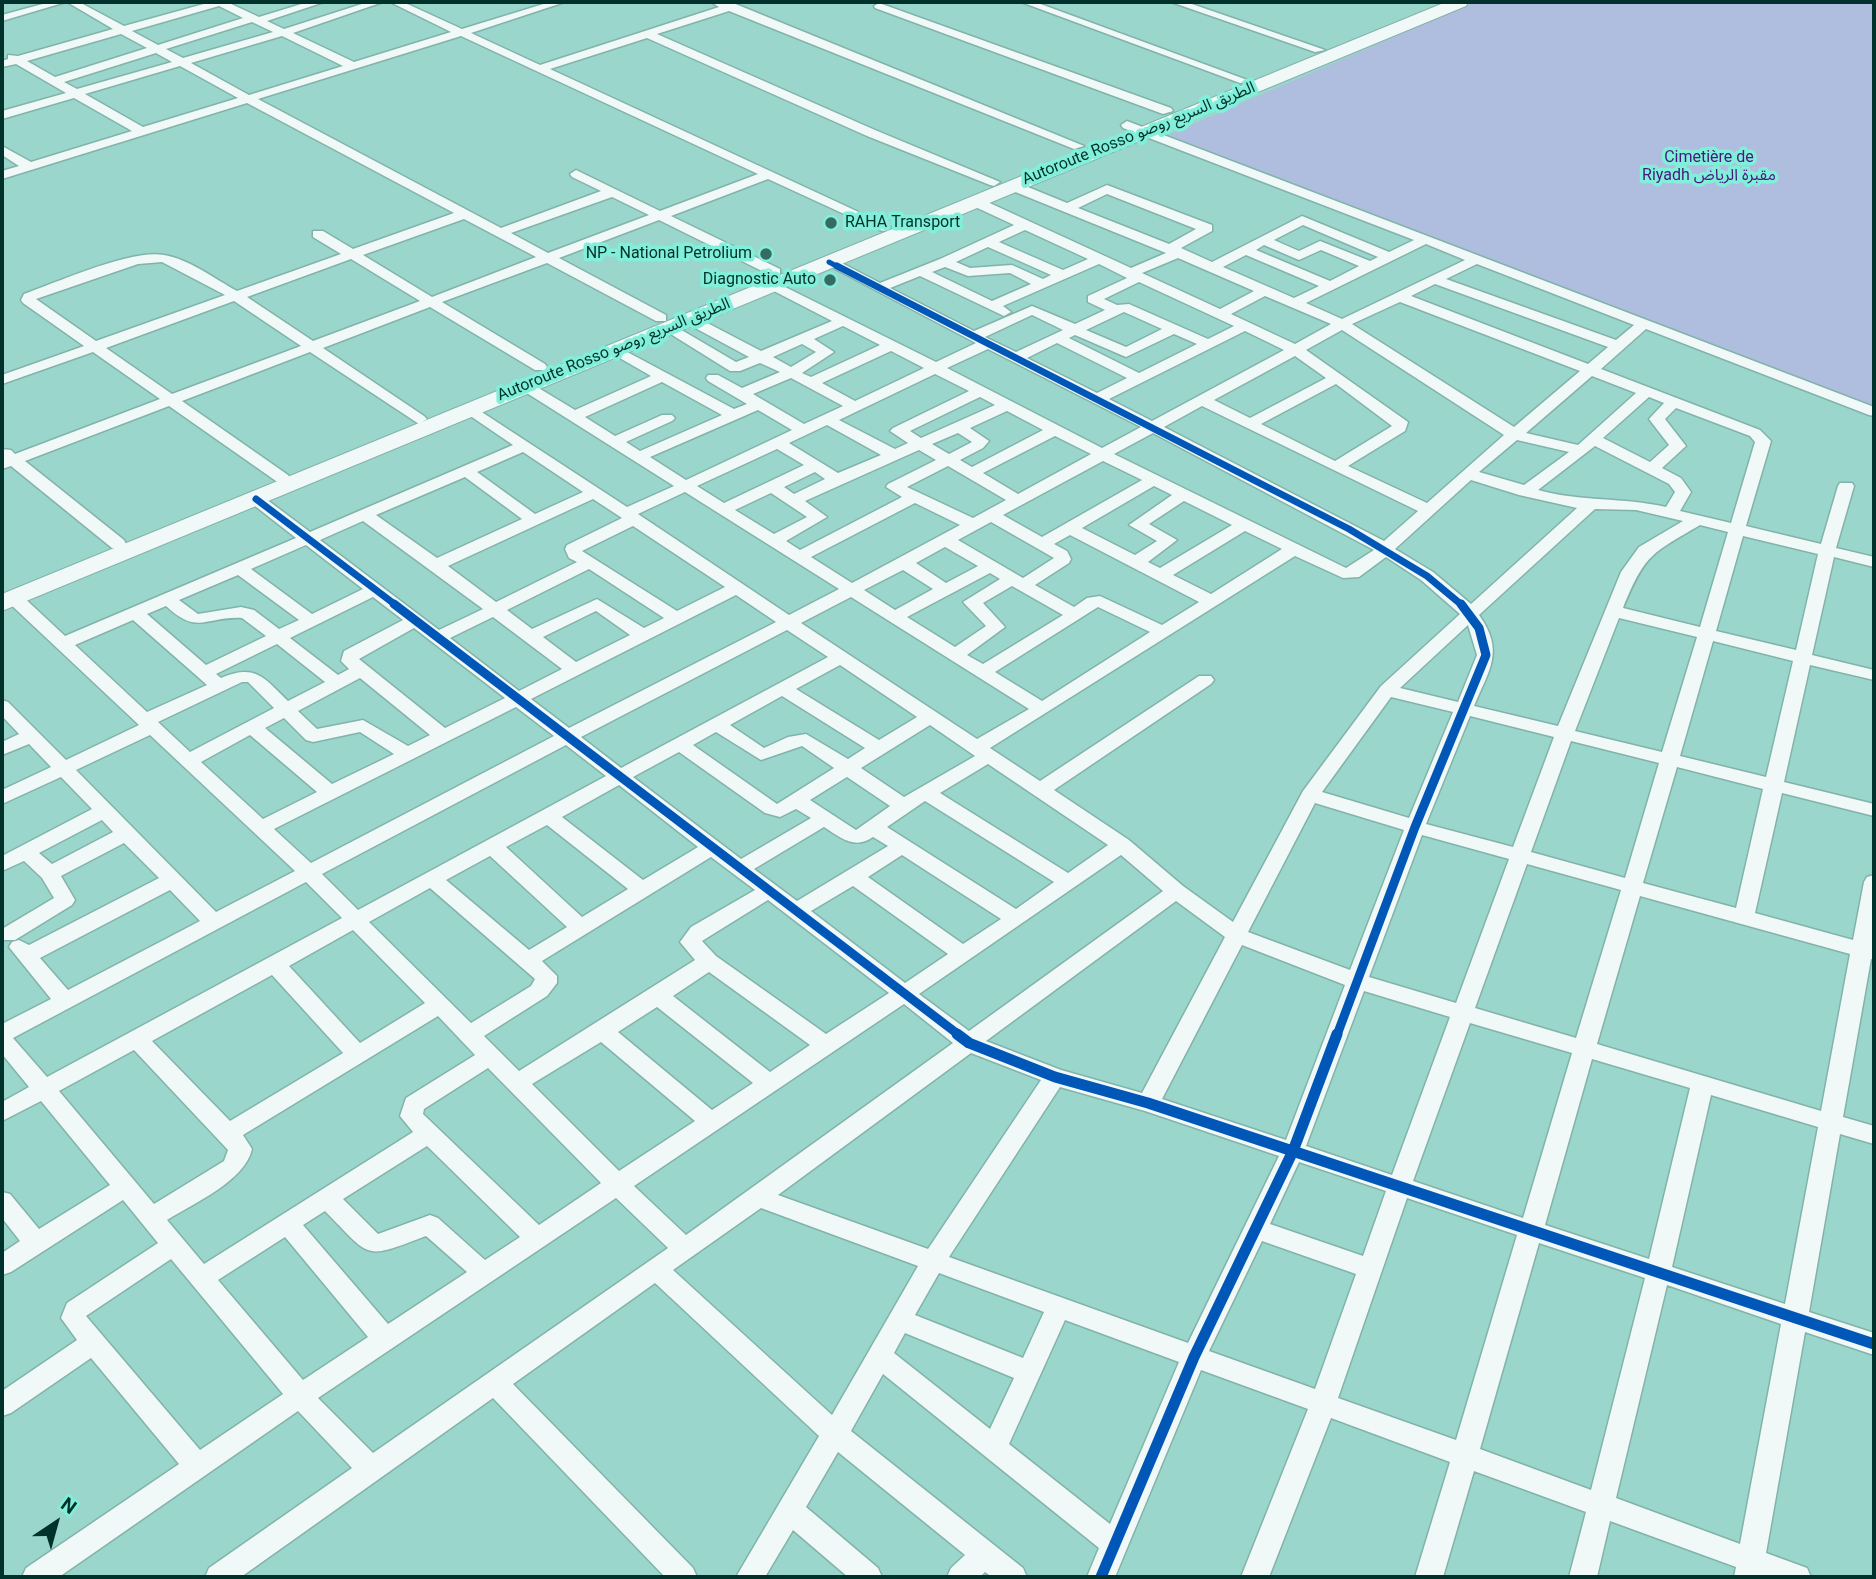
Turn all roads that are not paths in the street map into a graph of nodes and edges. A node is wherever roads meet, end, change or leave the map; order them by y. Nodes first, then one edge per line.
1 (61, 2) edge
2 (72, 2) edge
3 (169, 2) edge
4 (221, 2) edge
5 (319, 2) edge
6 (378, 2) edge
7 (395, 2) edge
8 (560, 2) edge
9 (716, 2) edge
10 (747, 2) edge
11 (1026, 2) edge
12 (1176, 2) edge
13 (1436, 2) edge
14 (1460, 2) edge
15 (879, 6) dead end
16 (730, 7) junction
17 (2, 18) edge
18 (256, 19) junction
19 (206, 20) junction
20 (124, 30) junction
21 (460, 31) junction
22 (285, 32) junction
23 (648, 34) junction
24 (158, 49) junction
25 (1319, 50) junction
26 (2, 51) edge
27 (16, 60) junction
28 (183, 63) junction
29 (2, 64) edge
30 (351, 65) junction
31 (541, 68) junction
32 (54, 81) junction
33 (1244, 81) junction
34 (76, 94) junction
35 (246, 98) junction
36 (1167, 111) junction
37 (2, 115) edge
38 (1137, 129) junction
39 (141, 131) junction
40 (1078, 146) junction
41 (2, 150) edge
42 (30, 166) junction
43 (576, 174) dead end
44 (769, 174) junction
45 (2, 175) edge
46 (1004, 184) junction
47 (612, 192) junction
48 (976, 202) junction
49 (1067, 208) junction
50 (464, 214) junction
51 (662, 216) junction
52 (1024, 225) junction
53 (884, 227) junction
54 (500, 233) junction
55 (318, 234) dead end
56 (1263, 240) junction
57 (1424, 240) junction
58 (988, 242) junction
59 (1245, 250) junction
60 (1174, 251) junction
61 (352, 256) junction
62 (1390, 257) junction
63 (549, 258) junction
64 (1098, 260) junction
65 (1475, 260) junction
66 (829, 262) junction
67 (945, 262) junction
68 (1370, 266) junction
69 (1213, 267) junction
70 (920, 271) junction
71 (1063, 275) junction
72 (1134, 276) junction
73 (774, 279) junction
74 (1433, 279) junction
75 (1043, 284) junction
76 (1331, 286) junction
77 (879, 288) junction
78 (1265, 290) junction
79 (236, 296) junction
80 (1398, 296) junction
81 (430, 303) junction
82 (1295, 303) junction
83 (992, 306) junction
84 (1116, 310) junction
85 (1220, 315) junction
86 (1015, 318) junction
87 (689, 319) junction
88 (843, 321) junction
89 (665, 323) junction
90 (1342, 324) junction
91 (1644, 324) junction
92 (1245, 326) junction
93 (1174, 329) junction
94 (1075, 330) junction
95 (1058, 338) junction
96 (803, 339) junction
97 (980, 341) junction
98 (1208, 344) junction
99 (891, 345) junction
100 (1619, 346) junction
101 (94, 348) junction
102 (313, 348) junction
103 (1296, 349) junction
104 (616, 350) junction
105 (761, 357) junction
106 (1015, 358) junction
107 (540, 367) junction
108 (735, 368) junction
109 (936, 368) junction
110 (1591, 370) junction
111 (791, 373) junction
112 (663, 376) junction
113 (1138, 378) junction
114 (1337, 378) junction
115 (2, 380) edge
116 (811, 383) junction
117 (527, 387) junction
118 (981, 391) junction
119 (1647, 391) junction
120 (741, 394) junction
121 (1097, 398) junction
122 (170, 400) junction
123 (1202, 400) junction
124 (1674, 402) junction
125 (759, 404) junction
126 (1007, 405) junction
127 (855, 407) junction
128 (471, 410) junction
129 (1874, 412) edge
130 (733, 415) junction
131 (572, 416) junction
132 (667, 418) dead end
133 (419, 419) junction
134 (828, 420) junction
135 (1250, 424) junction
136 (1153, 426) junction
137 (960, 428) junction
138 (1055, 430) junction
139 (805, 431) junction
140 (1515, 435) junction
141 (614, 443) junction
142 (779, 444) junction
143 (1587, 444) junction
144 (922, 445) junction
145 (524, 446) junction
146 (1102, 454) junction
147 (896, 456) junction
148 (638, 457) junction
149 (6, 458) edge
150 (950, 460) junction
151 (816, 465) junction
152 (1336, 467) junction
153 (862, 469) junction
154 (1651, 469) junction
155 (465, 470) junction
156 (972, 473) junction
157 (1468, 474) junction
158 (282, 478) junction
159 (836, 479) junction
160 (1154, 480) junction
161 (687, 486) junction
162 (894, 486) junction
163 (1846, 486) dead end
164 (772, 487) junction
165 (1525, 492) junction
166 (593, 493) junction
167 (1184, 494) junction
168 (915, 497) junction
169 (256, 499) junction
170 (1016, 499) junction
171 (793, 500) junction
172 (1591, 504) junction
173 (724, 509) junction
174 (1429, 510) junction
175 (1670, 513) junction
176 (363, 514) junction
177 (989, 514) junction
178 (630, 517) junction
179 (533, 520) junction
180 (1697, 520) junction
181 (971, 524) junction
182 (1242, 526) junction
183 (1070, 528) junction
184 (1735, 530) junction
185 (307, 539) junction
186 (944, 539) junction
187 (774, 541) junction
188 (118, 544) junction
189 (1042, 544) junction
190 (1292, 550) junction
191 (1384, 550) junction
192 (1827, 551) junction
193 (799, 557) junction
194 (590, 562) junction
195 (903, 562) junction
196 (1136, 562) junction
197 (1874, 562) edge
198 (436, 565) junction
199 (990, 566) junction
200 (239, 568) junction
201 (1161, 575) junction
202 (1018, 582) junction
203 (737, 588) junction
204 (374, 590) junction
205 (850, 590) junction
206 (946, 590) junction
207 (6, 598) edge
208 (167, 598) junction
209 (1211, 601) junction
210 (495, 611) junction
211 (1613, 611) junction
212 (135, 612) junction
213 (1075, 615) junction
214 (1470, 615) junction
215 (894, 617) junction
216 (675, 618) junction
217 (311, 621) junction
218 (414, 621) junction
219 (790, 621) junction
220 (1163, 632) junction
221 (641, 635) junction
222 (1705, 635) junction
223 (279, 637) junction
224 (530, 637) junction
225 (437, 638) junction
226 (62, 644) junction
227 (955, 655) junction
228 (842, 656) junction
229 (1804, 660) junction
230 (360, 670) junction
231 (575, 670) junction
232 (982, 672) junction
233 (204, 673) junction
234 (1874, 675) edge
235 (1205, 680) dead end
236 (338, 683) junction
237 (219, 686) junction
238 (782, 688) junction
239 (1387, 690) junction
240 (516, 698) junction
241 (2, 706) edge
242 (1462, 708) junction
243 (1042, 709) junction
244 (284, 710) junction
245 (931, 716) junction
246 (150, 723) junction
247 (716, 724) junction
248 (252, 727) junction
249 (1565, 733) junction
250 (442, 735) junction
251 (31, 736) junction
252 (568, 738) junction
253 (680, 744) junction
254 (878, 748) junction
255 (2, 749) edge
256 (983, 751) junction
257 (406, 753) junction
258 (189, 760) junction
259 (1668, 760) junction
260 (848, 767) junction
261 (63, 769) junction
262 (619, 777) junction
263 (1776, 786) junction
264 (1041, 789) junction
265 (329, 792) junction
266 (926, 793) junction
267 (1310, 795) junction
268 (2, 797) edge
269 (796, 800) junction
270 (903, 806) junction
271 (1874, 810) edge
272 (104, 811) junction
273 (547, 815) junction
274 (824, 819) junction
275 (1415, 827) junction
276 (261, 828) junction
277 (874, 828) junction
278 (126, 833) junction
279 (491, 845) junction
280 (1122, 845) junction
281 (903, 846) junction
282 (712, 847) junction
283 (26, 852) junction
284 (1522, 855) junction
285 (2, 864) edge
286 (740, 869) junction
287 (50, 874) junction
288 (310, 874) junction
289 (853, 876) junction
290 (431, 878) junction
291 (172, 880) junction
292 (1874, 882) edge
293 (1070, 883) junction
294 (1631, 886) junction
295 (643, 890) junction
296 (769, 891) junction
297 (1176, 891) junction
298 (796, 911) junction
299 (1744, 917) junction
300 (355, 919) junction
301 (1016, 919) junction
302 (215, 924) junction
303 (580, 927) junction
304 (5, 932) edge
305 (1236, 935) junction
306 (1868, 951) edge
307 (963, 955) junction
308 (26, 956) junction
309 (528, 960) junction
310 (709, 961) junction
311 (275, 964) junction
312 (1357, 981) junction
313 (905, 995) junction
314 (658, 996) junction
315 (65, 1002) junction
316 (439, 1004) junction
317 (1463, 1013) junction
318 (602, 1031) junction
319 (469, 1035) junction
320 (2, 1037) edge
321 (138, 1040) junction
322 (969, 1043) junction
323 (827, 1046) junction
324 (1583, 1048) junction
325 (357, 1054) junction
326 (490, 1056) junction
327 (1055, 1077) junction
328 (517, 1083) junction
329 (770, 1083) junction
330 (1702, 1083) junction
331 (44, 1089) junction
332 (1148, 1103) junction
333 (2, 1112) edge
334 (1831, 1121) junction
335 (712, 1122) junction
336 (228, 1133) junction
337 (429, 1133) junction
338 (1874, 1135) edge
339 (1293, 1151) junction
340 (617, 1184) junction
341 (125, 1187) junction
342 (1399, 1187) junction
343 (758, 1197) junction
344 (327, 1198) junction
345 (2, 1201) edge
346 (151, 1218) junction
347 (286, 1223) junction
348 (1255, 1229) junction
349 (1530, 1230) junction
350 (537, 1238) junction
351 (36, 1243) junction
352 (174, 1245) junction
353 (685, 1249) junction
354 (933, 1261) junction
355 (2, 1265) edge
356 (656, 1269) junction
357 (1370, 1269) junction
358 (484, 1273) junction
359 (1658, 1273) junction
360 (201, 1278) junction
361 (1059, 1307) junction
362 (899, 1319) junction
363 (1795, 1319) junction
364 (385, 1339) junction
365 (93, 1343) junction
366 (1874, 1344) edge
367 (878, 1355) junction
368 (1194, 1357) junction
369 (1028, 1372) junction
370 (496, 1384) junction
371 (300, 1396) junction
372 (1323, 1404) junction
373 (2, 1405) edge
374 (835, 1434) junction
375 (994, 1448) junction
376 (1464, 1456) junction
377 (197, 1465) junction
378 (373, 1471) junction
379 (1601, 1506) junction
380 (790, 1510) junction
381 (1115, 1544) junction
382 (984, 1554) junction
383 (1750, 1569) edge
384 (36, 1577) edge
385 (221, 1577) edge
386 (683, 1577) edge
387 (750, 1577) edge
388 (868, 1577) edge
389 (961, 1577) edge
390 (1013, 1577) edge
391 (1101, 1577) edge
392 (1255, 1577) edge
393 (1429, 1577) edge
394 (1583, 1577) edge
395 (1797, 1577) edge

1 - 17 street
2 - 20 street
3 - 19 street
4 - 18 street
4 - 19 street
5 - 18 street
6 - 22 street
7 - 21 street
8 - 21 street
9 - 16 street
10 - 16 street
11 - 33 street
12 - 25 street
13 - 25 highway, Autoroute Rosso الطريق السريع روصو
14 - 38 highway, Autoroute Rosso الطريق السريع روصو
15 - 36 street
16 - 23 street
16 - 40 street
18 - 19 street
18 - 22 street
19 - 20 street
19 - 24 street
20 - 24 street
20 - 27 street
21 - 30 street
21 - 31 street
22 - 28 street
22 - 30 street
23 - 31 street
23 - 46 street
24 - 28 street
24 - 32 street
25 - 33 highway, Autoroute Rosso الطريق السريع روصو
26 - 27 street
27 - 29 street
27 - 32 street
28 - 34 street
28 - 35 street
30 - 35 street
31 - 44 street
32 - 34 street
33 - 36 highway, Autoroute Rosso الطريق السريع روصو
34 - 37 street
34 - 39 street
35 - 39 street
35 - 50 street
36 - 38 highway, Autoroute Rosso الطريق السريع روصو
38 - 40 highway, Autoroute Rosso الطريق السريع روصو
38 - 46 highway, Autoroute Rosso الطريق السريع روصو
38 - 57 street
39 - 42 street
40 - 46 highway, Autoroute Rosso الطريق السريع روصو
41 - 42 street
42 - 45 street
43 - 47 street
44 - 51 street
44 - 53 street
46 - 48 highway, Autoroute Rosso الطريق السريع روصو
46 - 49 street
46 - 53 highway, Autoroute Rosso الطريق السريع روصو
47 - 51 street
47 - 54 street
48 - 52 street
48 - 66 highway, Autoroute Rosso الطريق السريع روصو
49 - 60 street
49 - 60 street
50 - 54 street
50 - 61 street
51 - 63 street
51 - 73 street
52 - 58 street
52 - 64 street
53 - 73 highway, Autoroute Rosso الطريق السريع روصو
54 - 63 street
55 - 61 street
56 - 59 street
56 - 62 street
56 - 68 street
57 - 62 street
57 - 65 street
58 - 67 street
58 - 71 street
59 - 69 street
59 - 76 street
60 - 69 street
60 - 72 street
61 - 79 street
61 - 81 street
62 - 68 street
63 - 81 street
63 - 89 street
64 - 71 street
64 - 72 street
65 - 74 street
65 - 91 street
66 - 73 highway, Autoroute Rosso الطريق السريع روصو
66 - 77 street
67 - 70 street
67 - 75 street
68 - 76 street
69 - 78 street
70 - 77 street
70 - 83 street
71 - 75 street
72 - 84 street
72 - 85 street
73 - 87 highway, Autoroute Rosso الطريق السريع روصو
73 - 88 street
73 - 89 highway, Autoroute Rosso الطريق السريع روصو
74 - 80 street
74 - 100 street
75 - 83 street
76 - 82 street
77 - 97 street
78 - 82 street
78 - 85 street
79 - 101 street
79 - 101 street
79 - 102 street
80 - 90 street
80 - 110 street
81 - 102 street
81 - 107 street
82 - 90 street
83 - 86 street
84 - 93 street
84 - 94 street
85 - 92 street
86 - 94 street
86 - 97 street
87 - 89 highway, Autoroute Rosso الطريق السريع روصو
87 - 105 street
88 - 96 street
88 - 99 street
89 - 104 highway, Autoroute Rosso الطريق السريع روصو
89 - 107 highway, Autoroute Rosso الطريق السريع روصو
89 - 108 street
90 - 103 street
90 - 140 street
91 - 100 street
91 - 129 street
92 - 98 street
92 - 103 street
93 - 94 street
93 - 98 street
94 - 95 street
95 - 106 street
95 - 113 street
96 - 105 street
96 - 111 street
97 - 106 street
97 - 109 street
98 - 113 street
99 - 109 street
99 - 116 street
100 - 110 street
101 - 115 street
101 - 122 street
102 - 122 street
102 - 133 street
103 - 114 street
103 - 123 street
104 - 112 street
104 - 117 highway, Autoroute Rosso الطريق السريع روصو
105 - 108 street
105 - 111 street
106 - 121 street
107 - 133 highway, Autoroute Rosso الطريق السريع روصو
108 - 120 street
109 - 118 street
109 - 127 street
110 - 119 street
110 - 140 street
111 - 116 street
111 - 120 street
112 - 130 street
112 - 131 street
113 - 121 street
114 - 135 street
114 - 152 street
116 - 127 street
117 - 128 highway, Autoroute Rosso الطريق السريع روصو
117 - 131 street
118 - 126 street
118 - 144 street
119 - 124 street
119 - 143 street
120 - 125 street
121 - 136 street
122 - 149 street
122 - 158 street
123 - 135 street
123 - 136 street
124 - 154 street
124 - 184 street
125 - 130 street
125 - 139 street
126 - 137 street
126 - 138 street
127 - 134 street
128 - 145 street
128 - 169 highway, Autoroute Rosso الطريق السريع روصو
130 - 148 street
131 - 141 street
132 - 141 street
133 - 158 highway, Autoroute Rosso الطريق السريع روصو
134 - 139 street
134 - 147 street
135 - 152 street
136 - 146 street
136 - 191 street
137 - 144 street
137 - 150 street
138 - 146 street
138 - 156 street
139 - 142 street
140 - 143 street
140 - 157 street
141 - 148 street
142 - 151 street
142 - 161 street
143 - 154 street
143 - 165 street
144 - 147 street
144 - 150 street
145 - 155 street
145 - 166 street
146 - 160 street
146 - 170 street
147 - 153 street
148 - 161 street
149 - 188 street
150 - 156 street
150 - 162 street
151 - 159 street
151 - 164 street
152 - 174 street
153 - 159 street
153 - 162 street
154 - 175 street
155 - 176 street
155 - 179 street
156 - 170 street
157 - 165 street
157 - 174 street
158 - 188 highway, Autoroute Rosso الطريق السريع روصو
159 - 171 street
160 - 167 street
160 - 183 street
161 - 173 street
161 - 178 street
162 - 168 street
163 - 192 street
164 - 171 street
164 - 173 street
165 - 172 street
166 - 178 street
166 - 179 street
167 - 182 street
167 - 196 street
168 - 181 street
168 - 193 street
169 - 185 street
169 - 207 highway, Autoroute Rosso الطريق السريع روصو
170 - 177 street
171 - 187 street
172 - 175 street
172 - 214 street
173 - 187 street
174 - 191 street
175 - 180 street
176 - 185 street
176 - 198 street
177 - 181 street
177 - 189 street
178 - 194 street
178 - 203 street
179 - 198 street
180 - 184 street
180 - 211 street
181 - 186 street
182 - 190 street
182 - 201 street
183 - 189 street
183 - 196 street
184 - 192 street
184 - 222 street
185 - 200 street
185 - 204 street
186 - 195 street
186 - 199 street
187 - 193 street
188 - 207 highway, Autoroute Rosso الطريق السريع روصو
189 - 202 street
190 - 191 street
190 - 209 street
191 - 214 street
192 - 197 street
192 - 229 street
193 - 205 street
194 - 210 street
194 - 216 street
195 - 205 street
195 - 206 street
196 - 201 street
198 - 210 street
199 - 202 street
199 - 206 street
200 - 208 street
200 - 217 street
201 - 209 street
202 - 213 street
202 - 227 street
203 - 216 street
203 - 219 street
204 - 217 street
204 - 218 street
205 - 215 street
205 - 219 street
206 - 215 street
207 - 226 street
208 - 212 street
208 - 223 street
209 - 220 street
210 - 224 street
210 - 225 street
211 - 222 street
211 - 249 street
212 - 226 street
212 - 233 street
213 - 220 street
213 - 232 street
214 - 239 street
214 - 242 street
215 - 227 street
216 - 221 street
217 - 223 street
218 - 225 street
218 - 230 street
219 - 228 street
219 - 252 street
220 - 243 street
221 - 224 street
221 - 231 street
222 - 229 street
222 - 259 street
223 - 233 street
223 - 236 street
224 - 231 street
225 - 240 street
226 - 246 street
227 - 232 street
228 - 238 street
228 - 245 street
229 - 234 street
229 - 263 street
230 - 236 street
230 - 250 street
231 - 240 street
232 - 243 street
233 - 237 street
235 - 264 street
236 - 244 street
237 - 244 street
237 - 246 street
238 - 247 street
238 - 254 street
239 - 242 street
239 - 267 street
240 - 250 street
240 - 252 street
241 - 251 street
242 - 249 street
242 - 275 street
243 - 256 street
244 - 248 street
244 - 257 street
245 - 254 street
245 - 256 street
246 - 258 street
246 - 261 street
247 - 253 street
247 - 260 street
248 - 258 street
248 - 265 street
249 - 259 street
249 - 284 street
250 - 257 street
251 - 255 street
251 - 261 street
252 - 262 street
252 - 288 street
253 - 262 street
253 - 269 street
254 - 260 street
256 - 264 street
256 - 266 street
257 - 265 street
258 - 276 street
259 - 263 street
259 - 294 street
260 - 269 street
260 - 270 street
261 - 268 street
261 - 272 street
262 - 273 street
262 - 282 street
263 - 271 street
263 - 299 street
264 - 280 street
265 - 276 street
266 - 270 street
266 - 293 street
267 - 275 street
267 - 305 street
269 - 274 street
270 - 277 street
272 - 278 street
272 - 283 street
273 - 279 street
273 - 295 street
274 - 277 street
274 - 286 street
275 - 284 street
275 - 312 street
276 - 288 street
277 - 281 street
278 - 287 street
278 - 291 street
279 - 290 street
279 - 303 street
280 - 293 street
280 - 297 street
281 - 289 street
281 - 301 street
282 - 286 street
282 - 295 street
283 - 285 street
283 - 287 street
284 - 294 street
284 - 317 street
286 - 296 street
287 - 304 street
288 - 300 street
288 - 302 street
289 - 298 street
289 - 307 street
290 - 300 street
290 - 309 street
291 - 302 street
291 - 308 street
292 - 306 street
293 - 301 street
294 - 299 street
294 - 324 street
295 - 303 street
296 - 298 street
296 - 310 street
297 - 305 street
297 - 322 street
298 - 313 street
299 - 306 street
300 - 311 street
300 - 316 street
301 - 307 street
302 - 315 street
303 - 309 street
304 - 308 street
305 - 312 street
305 - 332 street
306 - 334 street
307 - 313 street
308 - 315 street
309 - 319 street
310 - 314 street
310 - 323 street
311 - 321 street
311 - 325 street
312 - 317 street
312 - 339 street
313 - 322 street
313 - 323 street
314 - 318 street
314 - 329 street
315 - 320 street
316 - 319 street
316 - 325 street
317 - 324 street
317 - 342 street
318 - 328 street
318 - 335 street
319 - 326 street
320 - 331 street
321 - 331 street
321 - 336 street
322 - 327 street
322 - 343 street
323 - 329 street
324 - 330 street
324 - 349 street
325 - 336 street
326 - 328 street
326 - 337 street
327 - 332 street
327 - 354 street
328 - 340 street
329 - 335 street
330 - 334 street
330 - 359 street
331 - 333 street
331 - 341 street
332 - 339 street
334 - 338 street
334 - 363 street
335 - 340 street
336 - 346 street
337 - 344 street
337 - 350 street
339 - 342 street
339 - 348 street
340 - 350 street
340 - 353 street
341 - 346 street
341 - 351 street
342 - 349 street
342 - 357 street
343 - 353 street
343 - 354 street
344 - 347 street
344 - 358 street
345 - 351 street
346 - 352 street
347 - 360 street
347 - 364 street
348 - 357 street
348 - 368 street
349 - 359 street
349 - 376 street
350 - 358 street
351 - 355 street
352 - 360 street
352 - 365 street
353 - 356 street
354 - 361 street
354 - 362 street
356 - 370 street
356 - 374 street
357 - 372 street
358 - 364 street
359 - 363 street
359 - 379 street
360 - 371 street
361 - 368 street
361 - 369 street
362 - 367 street
362 - 369 street
363 - 366 street
363 - 383 street
364 - 371 street
365 - 373 street
365 - 377 street
367 - 374 street
367 - 375 street
368 - 372 street
368 - 381 street
369 - 375 street
370 - 378 street
370 - 386 street
371 - 377 street
371 - 378 street
372 - 376 street
372 - 392 street
374 - 380 street
374 - 382 street
375 - 381 street
376 - 379 street
376 - 393 street
377 - 384 street
378 - 385 street
379 - 383 street
379 - 394 street
380 - 387 street
380 - 388 street
381 - 391 street
382 - 389 street
382 - 390 street
383 - 395 street

